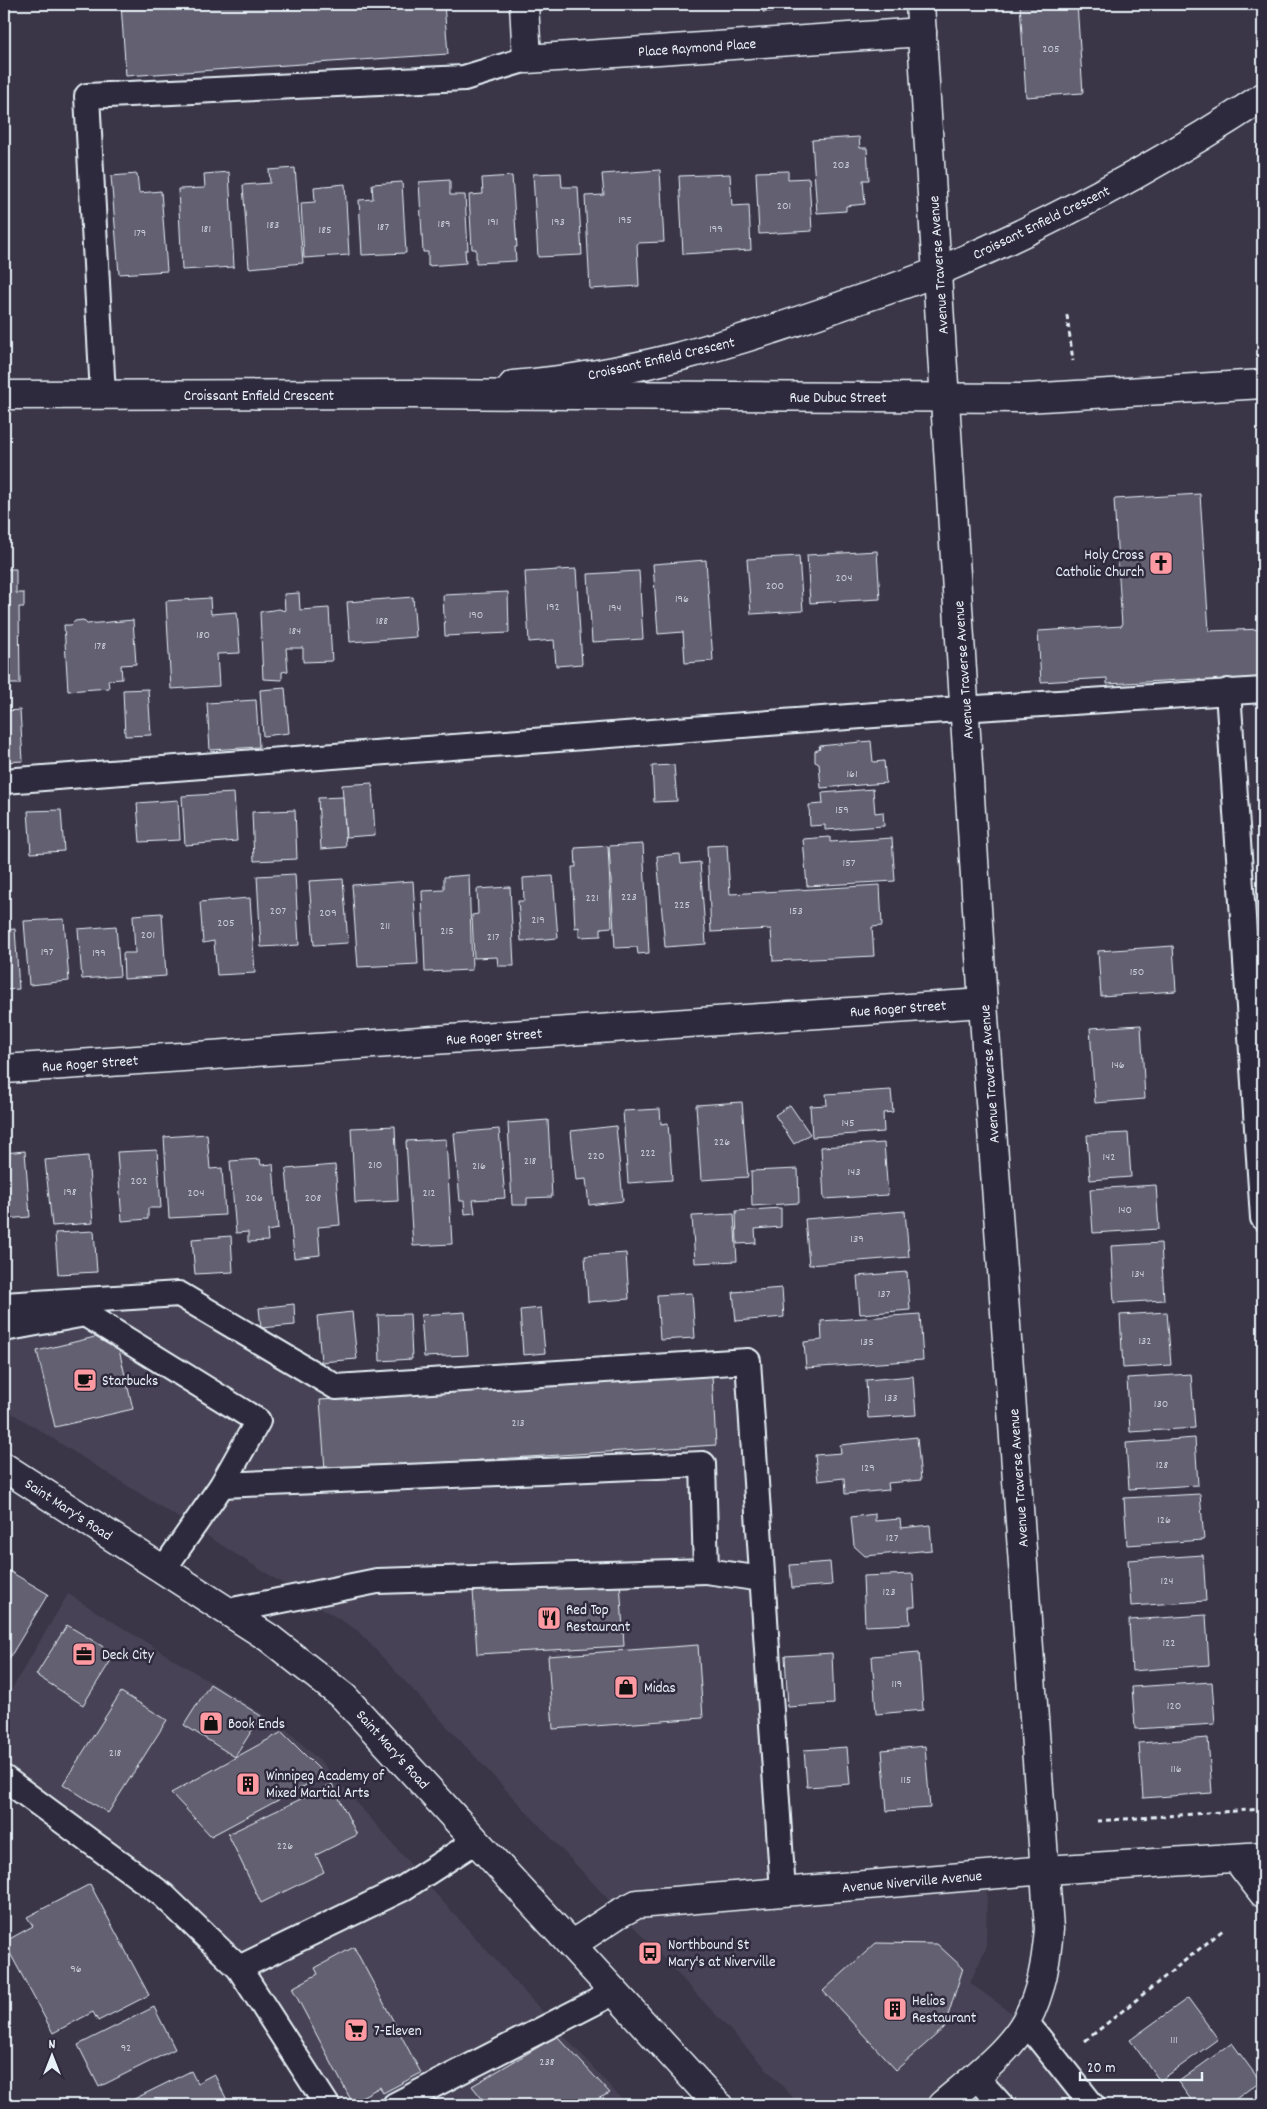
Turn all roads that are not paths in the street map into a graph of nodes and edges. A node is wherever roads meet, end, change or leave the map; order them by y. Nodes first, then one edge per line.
1 (524, 4) edge
2 (920, 4) edge
3 (922, 32) junction
4 (528, 59) junction
5 (1263, 97) edge
6 (938, 271) junction
7 (1263, 384) edge
8 (4, 394) edge
9 (412, 394) junction
10 (103, 395) junction
11 (946, 398) junction
12 (1263, 690) edge
13 (1228, 691) junction
14 (966, 709) junction
15 (4, 781) edge
16 (984, 1002) junction
17 (4, 1069) edge
18 (1263, 1218) edge
19 (4, 1305) edge
20 (4, 1329) edge
21 (4, 1467) edge
22 (222, 1486) junction
23 (164, 1570) junction
24 (706, 1571) junction
25 (762, 1579) junction
26 (228, 1611) junction
27 (4, 1778) edge
28 (476, 1841) junction
29 (1250, 1858) edge
30 (1046, 1870) junction
31 (783, 1892) junction
32 (1263, 1893) edge
33 (572, 1944) junction
34 (239, 1968) junction
35 (615, 1992) junction
36 (1026, 2022) junction
37 (975, 2076) junction
38 (327, 2105) edge
39 (395, 2105) edge
40 (718, 2105) edge
41 (942, 2105) edge
42 (1000, 2105) edge
43 (1092, 2105) edge

1 - 4 main road
2 - 3 main road, Avenue Traverse Avenue
3 - 4 main road, Place Raymond Place
3 - 6 main road, Avenue Traverse Avenue
4 - 10 lane
5 - 6 main road, Croissant Enfield Crescent
6 - 9 main road, Croissant Enfield Crescent
6 - 11 main road, Avenue Traverse Avenue
7 - 11 main road, Rue Dubuc Street
8 - 10 main road, Croissant Enfield Crescent
9 - 10 main road, Croissant Enfield Crescent
9 - 11 main road, Rue Dubuc Street
11 - 14 main road, Avenue Traverse Avenue
12 - 13 lane
13 - 14 lane
13 - 18 lane
14 - 15 lane
14 - 16 main road, Avenue Traverse Avenue
16 - 17 main road, Rue Roger Street
16 - 30 main road, Avenue Traverse Avenue
19 - 25 lane
20 - 22 lane
21 - 23 main road, Saint Mary's Road
22 - 23 lane
22 - 24 lane
23 - 26 main road, Saint Mary's Road
24 - 25 lane
24 - 26 lane
25 - 31 lane
26 - 28 main road, Saint Mary's Road
27 - 34 lane
28 - 33 main road, Saint Mary's Road
28 - 34 lane
29 - 30 main road, Avenue Niverville Avenue
29 - 32 main road
30 - 31 main road, Avenue Niverville Avenue
30 - 36 main road, Avenue Traverse Avenue
31 - 33 main road, Avenue Niverville Avenue
33 - 35 main road, Saint Mary's Road
34 - 38 lane
35 - 39 lane
35 - 40 main road, Saint Mary's Road
36 - 37 main road, Avenue Traverse Avenue
36 - 43 lane
37 - 41 main road, Avenue Traverse Avenue
37 - 42 lane

